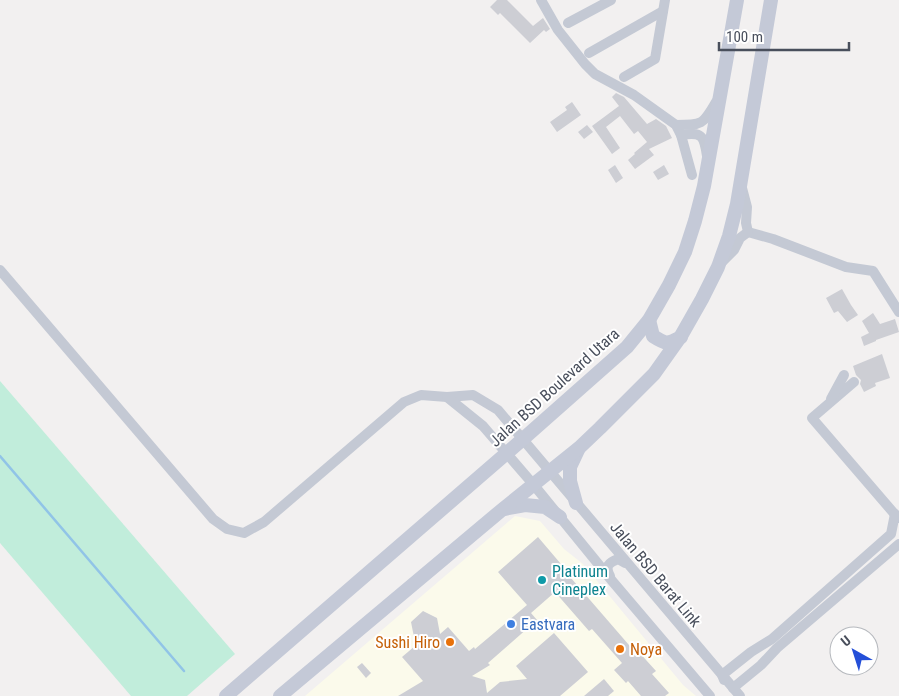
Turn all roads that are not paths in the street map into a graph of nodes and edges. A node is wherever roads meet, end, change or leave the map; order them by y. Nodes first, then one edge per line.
1 (541, 0) edge
2 (610, 0) edge
3 (665, 0) edge
4 (737, 0) edge
5 (771, 0) edge
6 (664, 11) junction
7 (568, 23) dead end
8 (589, 53) dead end
9 (624, 77) dead end
10 (720, 95) junction
11 (676, 125) junction
12 (681, 135) junction
13 (708, 167) junction
14 (692, 175) dead end
15 (741, 185) junction
16 (748, 232) junction
17 (718, 267) junction
18 (0, 270) edge
19 (899, 312) edge
20 (649, 320) junction
21 (681, 336) junction
22 (844, 375) dead end
23 (854, 382) dead end
24 (446, 396) junction
25 (828, 404) junction
26 (523, 440) junction
27 (579, 448) junction
28 (507, 454) junction
29 (550, 470) junction
30 (533, 484) junction
31 (576, 503) junction
32 (503, 509) junction
33 (897, 516) edge
34 (560, 517) junction
35 (891, 534) junction
36 (899, 543) edge
37 (630, 567) junction
38 (612, 582) junction
39 (750, 652) junction
40 (761, 665) junction
41 (722, 675) junction
42 (735, 694) edge
43 (226, 696) edge
44 (280, 696) edge
45 (710, 696) edge

1 - 11 street
2 - 7 street
3 - 6 street
4 - 10 main road, Jalan BSD Boulevard Utara
5 - 15 main road
6 - 8 street
6 - 9 street
10 - 11 street
10 - 13 main road, Jalan BSD Boulevard Utara
11 - 12 street
12 - 13 street
12 - 14 street
13 - 20 main road, Jalan BSD Boulevard Utara
15 - 16 street
15 - 17 main road
16 - 17 street
16 - 19 street
17 - 21 main road
18 - 24 street, Jalan BSD Barat Link
20 - 21 main road
20 - 26 main road, Jalan BSD Boulevard Utara
21 - 27 main road
22 - 25 street
23 - 25 street
24 - 26 street, Jalan BSD Barat Link
24 - 28 street
25 - 33 street
26 - 28 main road, Jalan BSD Boulevard Utara
26 - 29 street, Jalan BSD Barat Link
27 - 29 main road
27 - 31 main road
28 - 30 street
28 - 43 main road, Jalan BSD Boulevard Utara
29 - 30 main road
29 - 31 street, Jalan BSD Barat Link
30 - 32 main road
30 - 34 street
31 - 37 street, Jalan BSD Barat Link
32 - 34 main road
32 - 44 main road
33 - 35 street
34 - 38 street
35 - 36 street
35 - 39 street
36 - 40 street
37 - 38 street
37 - 41 street, Jalan BSD Barat Link
38 - 45 street
39 - 40 street
39 - 41 street
40 - 42 street
41 - 42 street, Jalan BSD Barat Link

